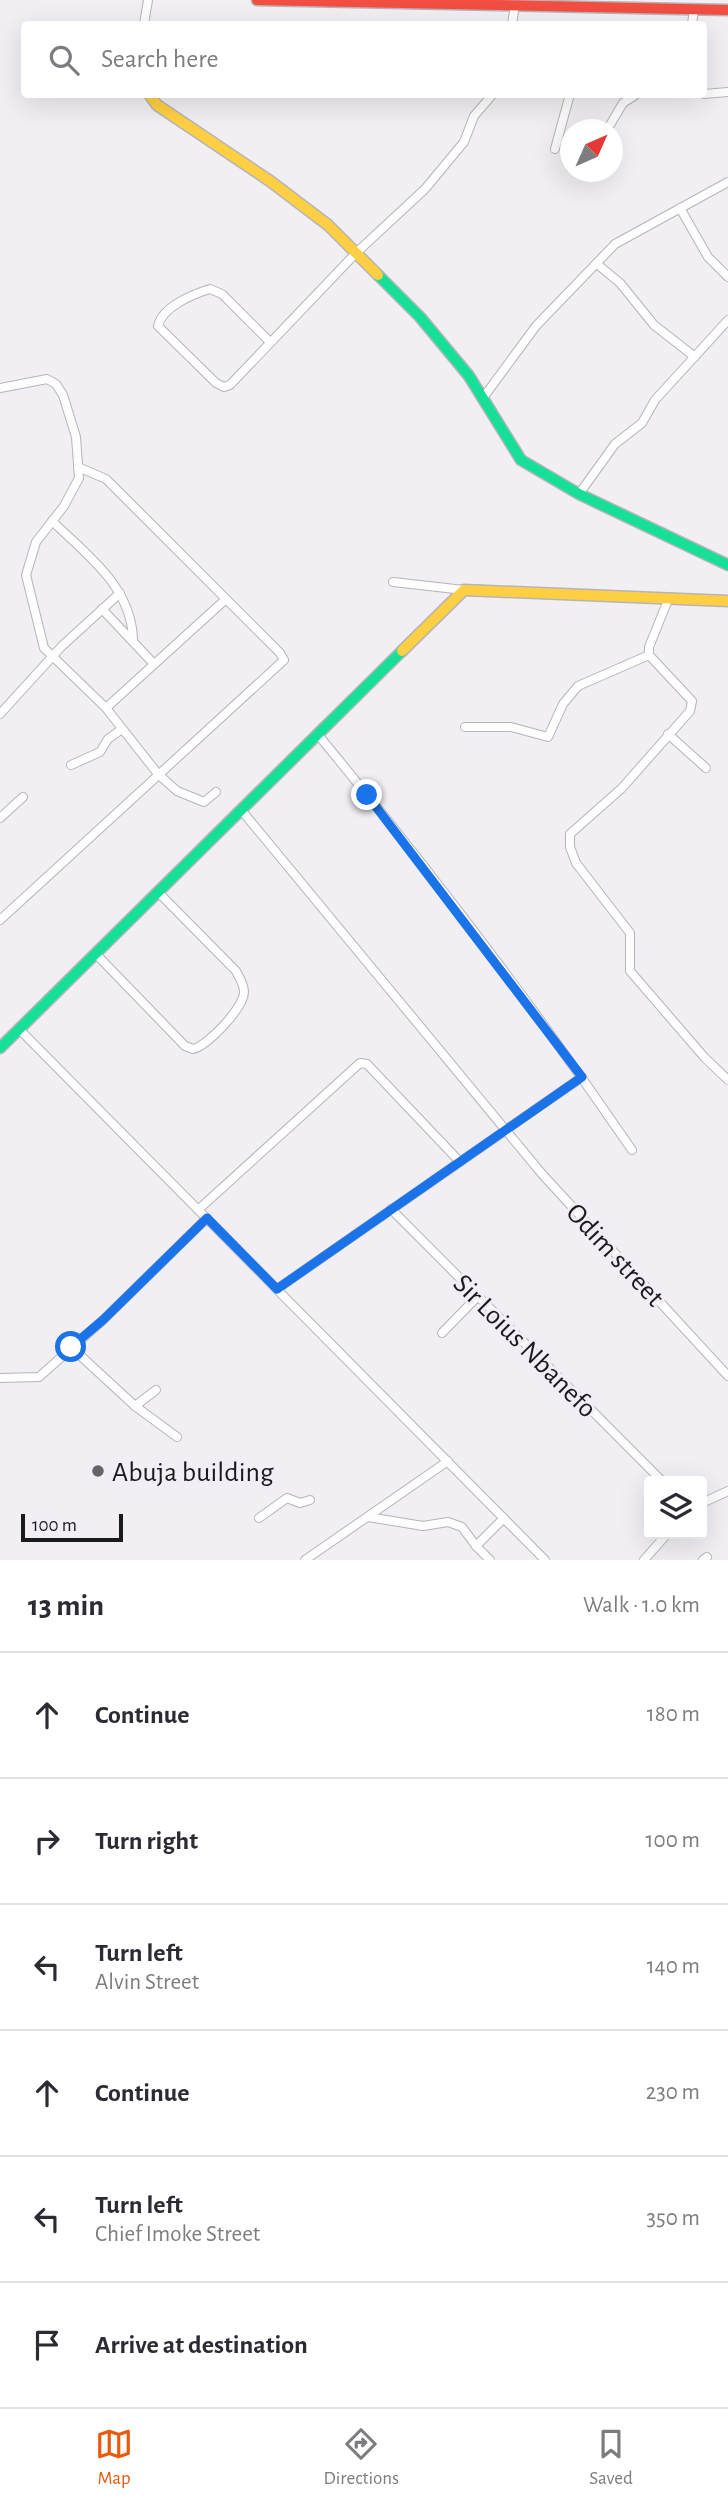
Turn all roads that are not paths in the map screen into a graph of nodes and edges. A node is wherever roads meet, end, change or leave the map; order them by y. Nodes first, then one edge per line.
1 (148, 0) edge
2 (257, 0) edge
3 (541, 3) edge
4 (515, 5) junction
5 (694, 9) junction
6 (728, 10) edge
7 (144, 21) edge
8 (512, 21) edge
9 (692, 21) edge
10 (728, 92) edge
11 (707, 94) edge
12 (152, 98) edge
13 (490, 98) edge
14 (569, 98) edge
15 (631, 98) edge
16 (614, 119) edge
17 (555, 149) dead end
18 (728, 182) edge
19 (680, 208) junction
20 (356, 253) junction
21 (597, 264) junction
22 (728, 277) edge
23 (728, 320) edge
24 (269, 341) junction
25 (695, 357) junction
26 (0, 388) edge
27 (483, 398) junction
28 (79, 467) junction
29 (579, 494) junction
30 (52, 521) junction
31 (728, 565) edge
32 (393, 582) dead end
33 (464, 590) junction
34 (120, 593) junction
35 (226, 599) junction
36 (668, 600) junction
37 (728, 601) edge
38 (102, 609) junction
39 (133, 639) junction
40 (649, 655) junction
41 (54, 659) junction
42 (153, 663) junction
43 (0, 701) edge
44 (106, 708) junction
45 (2, 712) edge
46 (465, 727) dead end
47 (122, 729) junction
48 (668, 734) junction
49 (319, 736) junction
50 (71, 765) dead end
51 (706, 768) dead end
52 (158, 774) junction
53 (216, 792) dead end
54 (23, 797) dead end
55 (242, 811) junction
56 (0, 818) edge
57 (158, 892) junction
58 (0, 920) edge
59 (95, 953) junction
60 (19, 1029) junction
61 (0, 1048) edge
62 (582, 1077) junction
63 (728, 1080) edge
64 (505, 1131) junction
65 (632, 1150) dead end
66 (460, 1162) junction
67 (199, 1209) junction
68 (391, 1209) junction
69 (207, 1218) junction
70 (277, 1289) junction
71 (477, 1297) junction
72 (442, 1333) dead end
73 (71, 1347) junction
74 (728, 1376) edge
75 (0, 1378) edge
76 (156, 1390) dead end
77 (135, 1406) junction
78 (177, 1437) dead end
79 (448, 1461) junction
80 (657, 1476) edge
81 (728, 1491) edge
82 (310, 1500) dead end
83 (707, 1501) edge
84 (368, 1517) junction
85 (259, 1518) dead end
86 (504, 1518) junction
87 (663, 1539) edge
88 (476, 1546) junction
89 (305, 1560) edge
90 (490, 1560) edge
91 (545, 1560) edge
92 (644, 1560) edge

1 - 7 street
2 - 4 street
3 - 4 street
3 - 5 street
4 - 8 street
5 - 6 street
5 - 9 street
10 - 11 street
12 - 20 street
13 - 20 street
14 - 17 street
15 - 16 street
18 - 19 street
19 - 21 street
19 - 22 street
20 - 24 street
20 - 27 street
21 - 25 street
21 - 27 street
23 - 25 street
24 - 24 street
25 - 29 street
26 - 28 street
27 - 29 street
28 - 30 street
28 - 35 street
29 - 31 street
30 - 34 street
30 - 41 street
32 - 33 street
33 - 36 street
33 - 49 street
34 - 38 street
34 - 39 street
35 - 42 street
35 - 52 street
36 - 37 street
36 - 40 street
38 - 39 street
38 - 41 street
39 - 42 street
40 - 46 street
40 - 48 street
41 - 44 street
41 - 45 street
42 - 44 street
43 - 45 street
44 - 47 street
47 - 50 street
47 - 52 street
48 - 51 street
48 - 63 street
49 - 55 street
49 - 62 street
52 - 53 street
52 - 58 street
54 - 56 street
55 - 57 street
55 - 64 street, Odim street
57 - 59 street
57 - 59 street
59 - 60 street
60 - 61 street
60 - 67 street
62 - 64 street
62 - 65 street
64 - 66 street
64 - 74 street, Odim street
66 - 67 street
66 - 68 street
67 - 69 street
68 - 70 street
68 - 71 street, Sir Loius Nbanefo
69 - 70 street
69 - 73 street
70 - 79 street
71 - 72 street
71 - 80 street, Sir Loius Nbanefo
73 - 75 street
73 - 77 street
76 - 77 street
77 - 78 street
79 - 84 street
79 - 86 street
81 - 83 street
82 - 85 street
84 - 88 street
84 - 89 street
86 - 88 street
86 - 91 street
87 - 92 street
88 - 90 street

